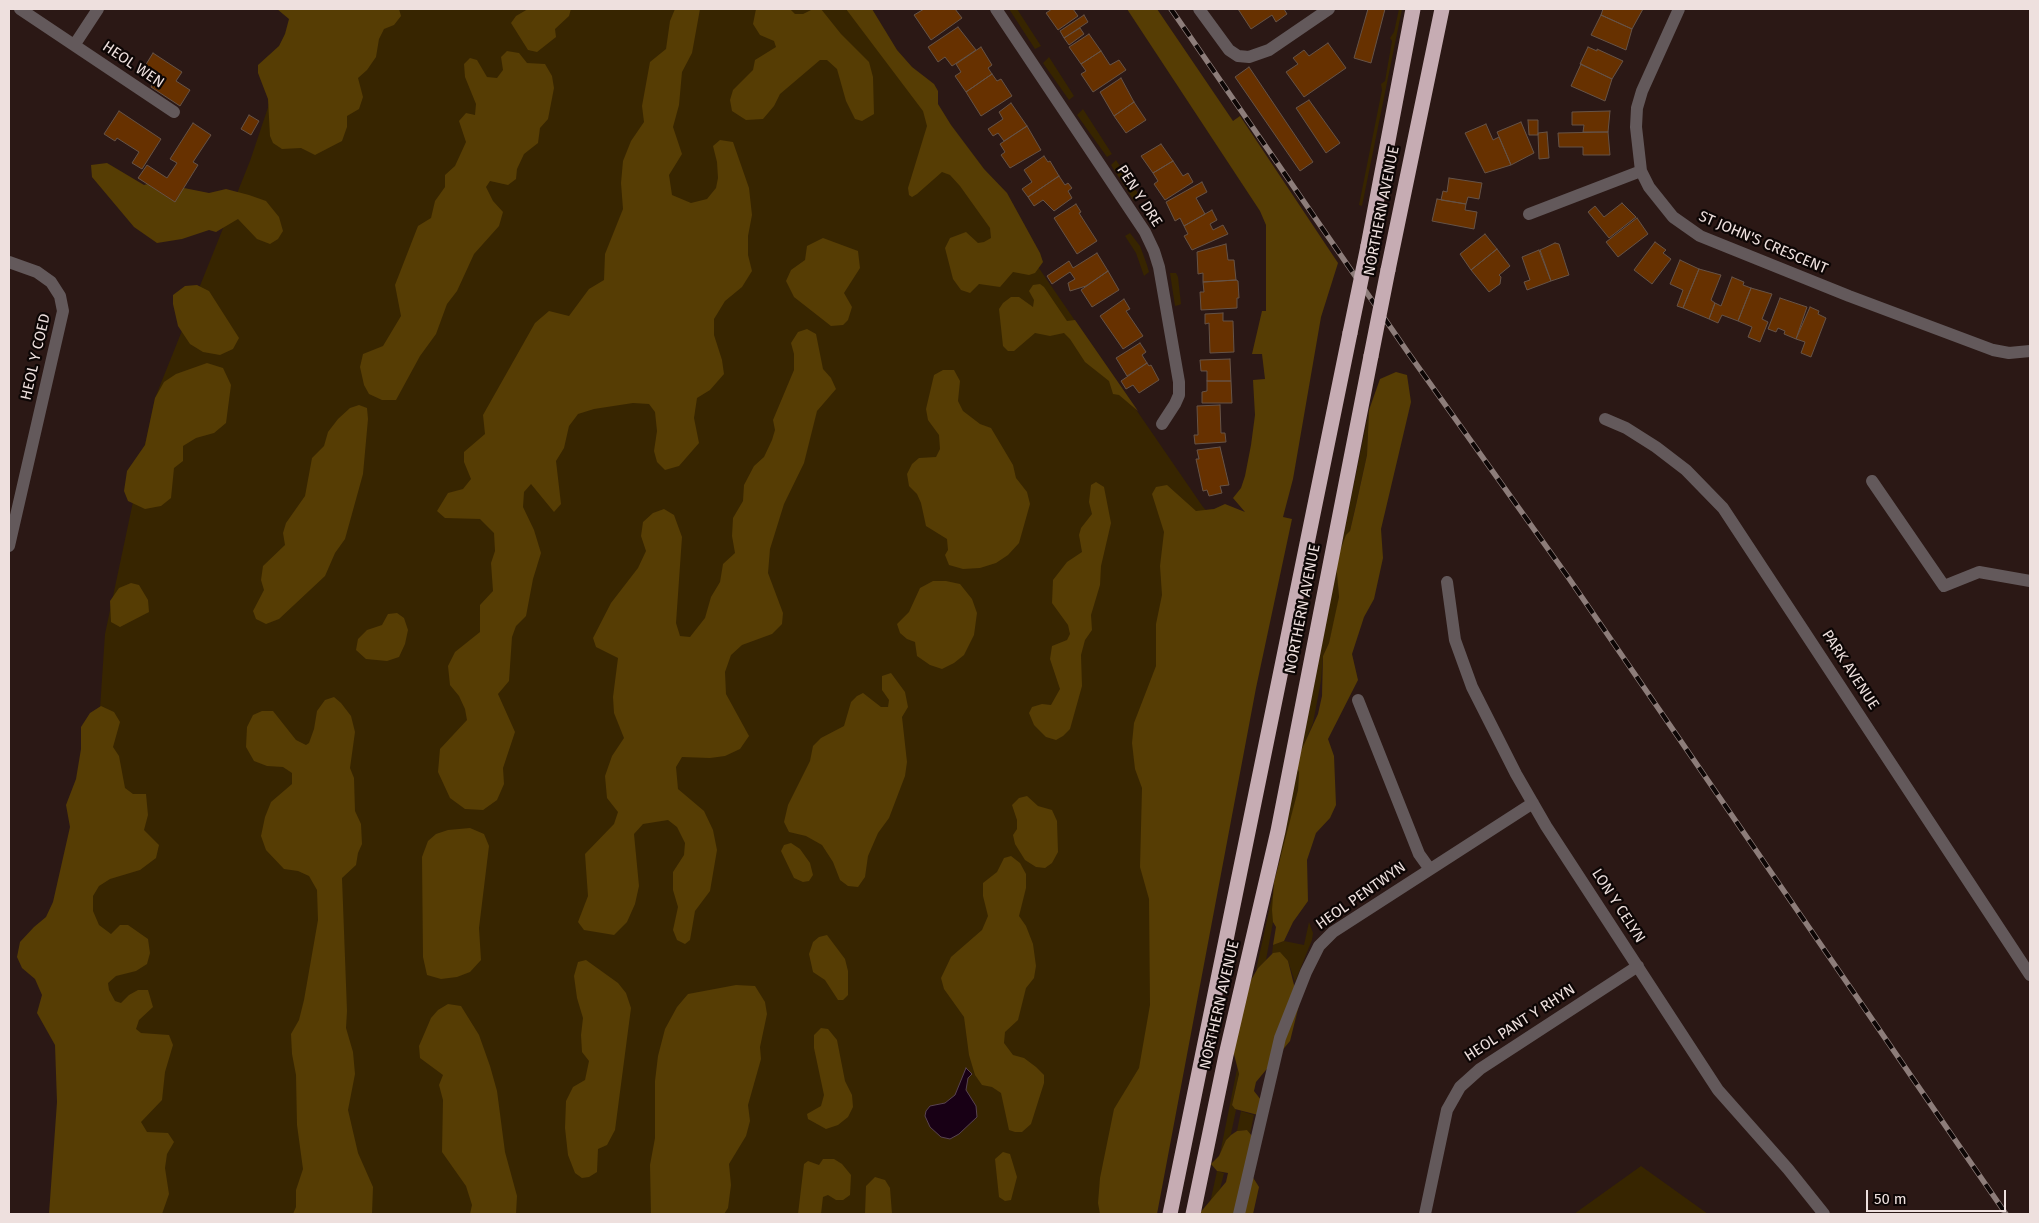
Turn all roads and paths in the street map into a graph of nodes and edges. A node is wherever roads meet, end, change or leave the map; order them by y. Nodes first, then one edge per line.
1 (20, 9) edge
2 (98, 9) edge
3 (996, 9) edge
4 (1199, 9) edge
5 (1329, 9) edge
6 (1413, 9) edge
7 (1442, 9) edge
8 (1679, 9) edge
9 (75, 44) junction
10 (174, 112) dead end
11 (1641, 171) junction
12 (1530, 214) dead end
13 (9, 262) edge
14 (2030, 351) edge
15 (1605, 419) dead end
16 (1162, 424) dead end
17 (1872, 481) dead end
18 (14, 492) edge
19 (9, 546) edge
20 (2030, 581) edge
21 (1447, 582) dead end
22 (1358, 700) dead end
23 (1533, 802) junction
24 (1429, 868) junction
25 (1638, 966) junction
26 (2030, 975) edge
27 (1170, 1214) edge
28 (1194, 1214) edge
29 (1239, 1214) edge
30 (1425, 1214) edge
31 (1824, 1214) edge

1 - 9 street, HEOL WEN
2 - 9 street
3 - 16 street, PEN Y DRE
4 - 5 street
6 - 27 highway, NORTHERN AVENUE, bridge
7 - 28 highway, NORTHERN AVENUE, bridge
8 - 11 street, ST JOHN'S CRESCENT
9 - 10 street, HEOL WEN
11 - 12 street
11 - 14 street, ST JOHN'S CRESCENT
13 - 18 street, HEOL Y COED
15 - 26 street, PARK AVENUE
17 - 20 street
18 - 19 street, HEOL Y COED
21 - 23 street, LON Y CELYN
22 - 24 street
23 - 24 street, HEOL PENTWYN
23 - 25 street, LON Y CELYN
24 - 29 street, HEOL PENTWYN
25 - 30 street, HEOL PANT Y RHYN
25 - 31 street, LON Y CELYN

